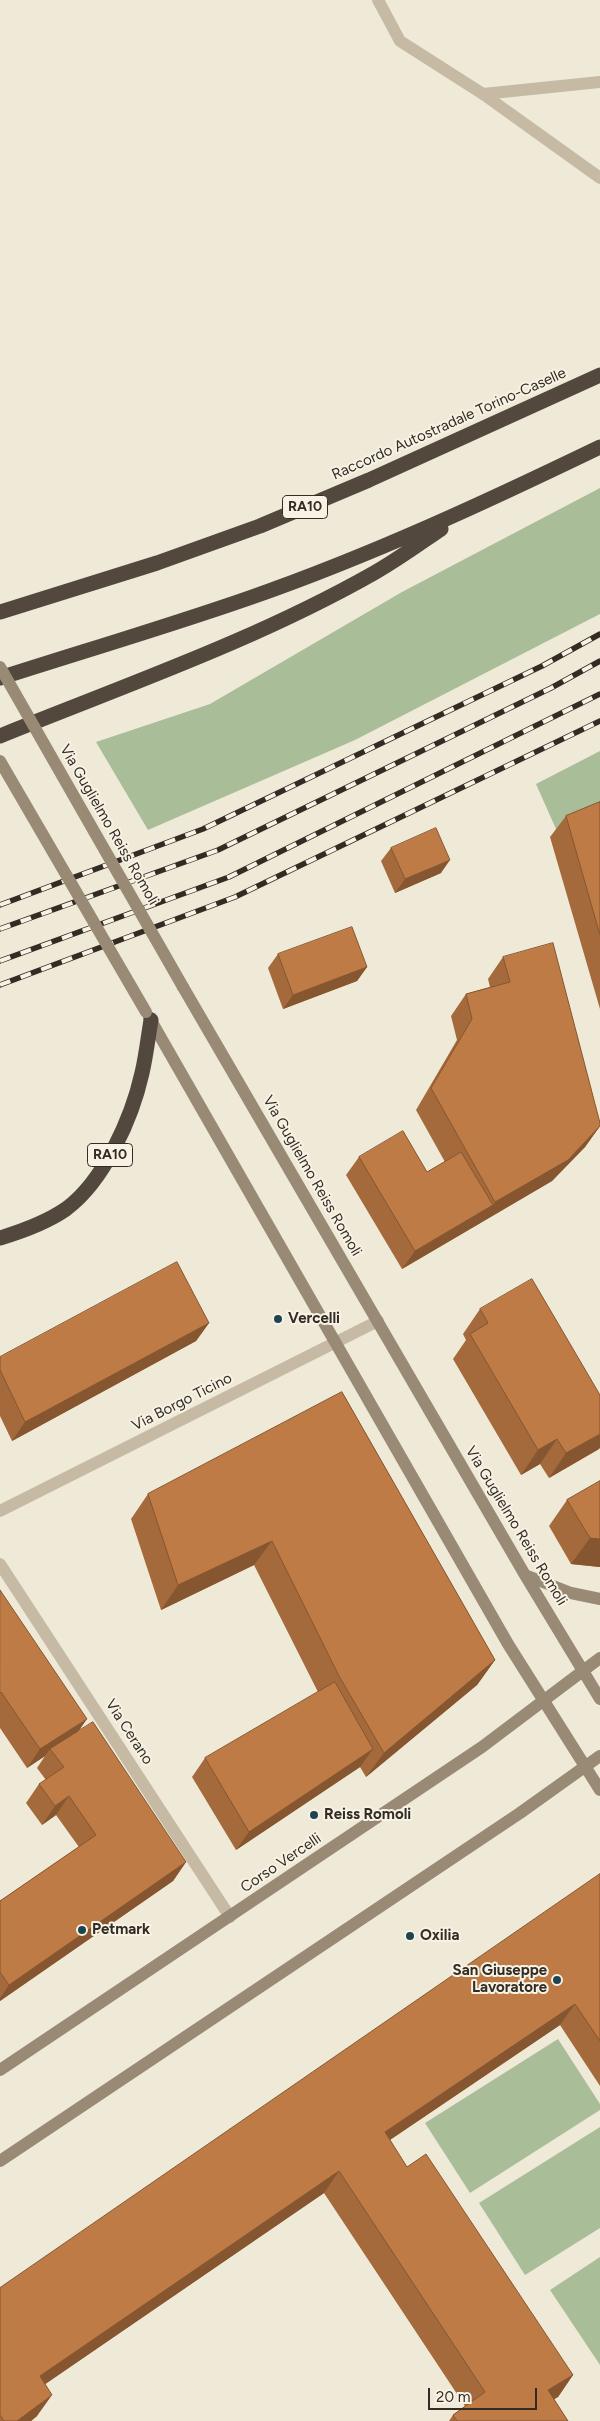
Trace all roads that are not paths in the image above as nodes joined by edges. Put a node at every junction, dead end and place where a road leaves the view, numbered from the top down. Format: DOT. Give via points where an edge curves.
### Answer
graph roads {
  1 [pos="378,0"];
  2 [pos="600,82"];
  3 [pos="483,94"];
  4 [pos="600,178"];
  5 [pos="600,375"];
  6 [pos="600,447"];
  7 [pos="471,509"];
  8 [pos="0,612"];
  9 [pos="0,667"];
  10 [pos="0,678"];
  11 [pos="0,736"];
  12 [pos="0,761"];
  13 [pos="149,1016"];
  14 [pos="0,1238"];
  15 [pos="378,1321"];
  16 [pos="336,1342"];
  17 [pos="0,1511"];
  18 [pos="0,1564"];
  19 [pos="525,1575"];
  20 [pos="600,1599"];
  21 [pos="600,1658"];
  22 [pos="583,1671"];
  23 [pos="600,1698"];
  24 [pos="544,1702"];
  25 [pos="600,1756"];
  26 [pos="584,1767"];
  27 [pos="600,1790"];
  28 [pos="230,1917"];
  29 [pos="0,2070"];
  30 [pos="0,2162"];
  1 -- 3 [label="street" via="400,41"];
  2 -- 3 [label="street"];
  3 -- 4 [label="street"];
  5 -- 8 [label="highway, Raccordo Autostradale Torino-Caselle / RA10" via="260,526 157,563"];
  6 -- 7 [label="highway"];
  7 -- 10 [label="highway" via="252,597"];
  7 -- 11 [label="highway" via="375,572 295,614 235,642"];
  9 -- 15 [label="main road, Via Guglielmo Reiss Romoli, bridge"];
  12 -- 13 [label="main road, bridge"];
  13 -- 14 [label="highway, RA10" via="142,1076 112,1152 95,1179 67,1208 33,1228"];
  13 -- 16 [label="main road"];
  15 -- 16 [label="street, Via Borgo Ticino"];
  15 -- 19 [label="main road, Via Guglielmo Reiss Romoli"];
  16 -- 17 [label="street, Via Borgo Ticino"];
  16 -- 24 [label="main road"];
  18 -- 28 [label="street, Via Cerano"];
  19 -- 20 [label="main road"];
  19 -- 22 [label="main road, Via Guglielmo Reiss Romoli"];
  21 -- 22 [label="main road, Corso Vercelli"];
  22 -- 23 [label="main road, Via Guglielmo Reiss Romoli"];
  22 -- 24 [label="main road, Corso Vercelli"];
  24 -- 26 [label="main road"];
  24 -- 28 [label="main road, Corso Vercelli"];
  25 -- 26 [label="main road"];
  26 -- 27 [label="main road"];
  26 -- 30 [label="main road"];
  28 -- 29 [label="main road, Corso Vercelli"];
}
